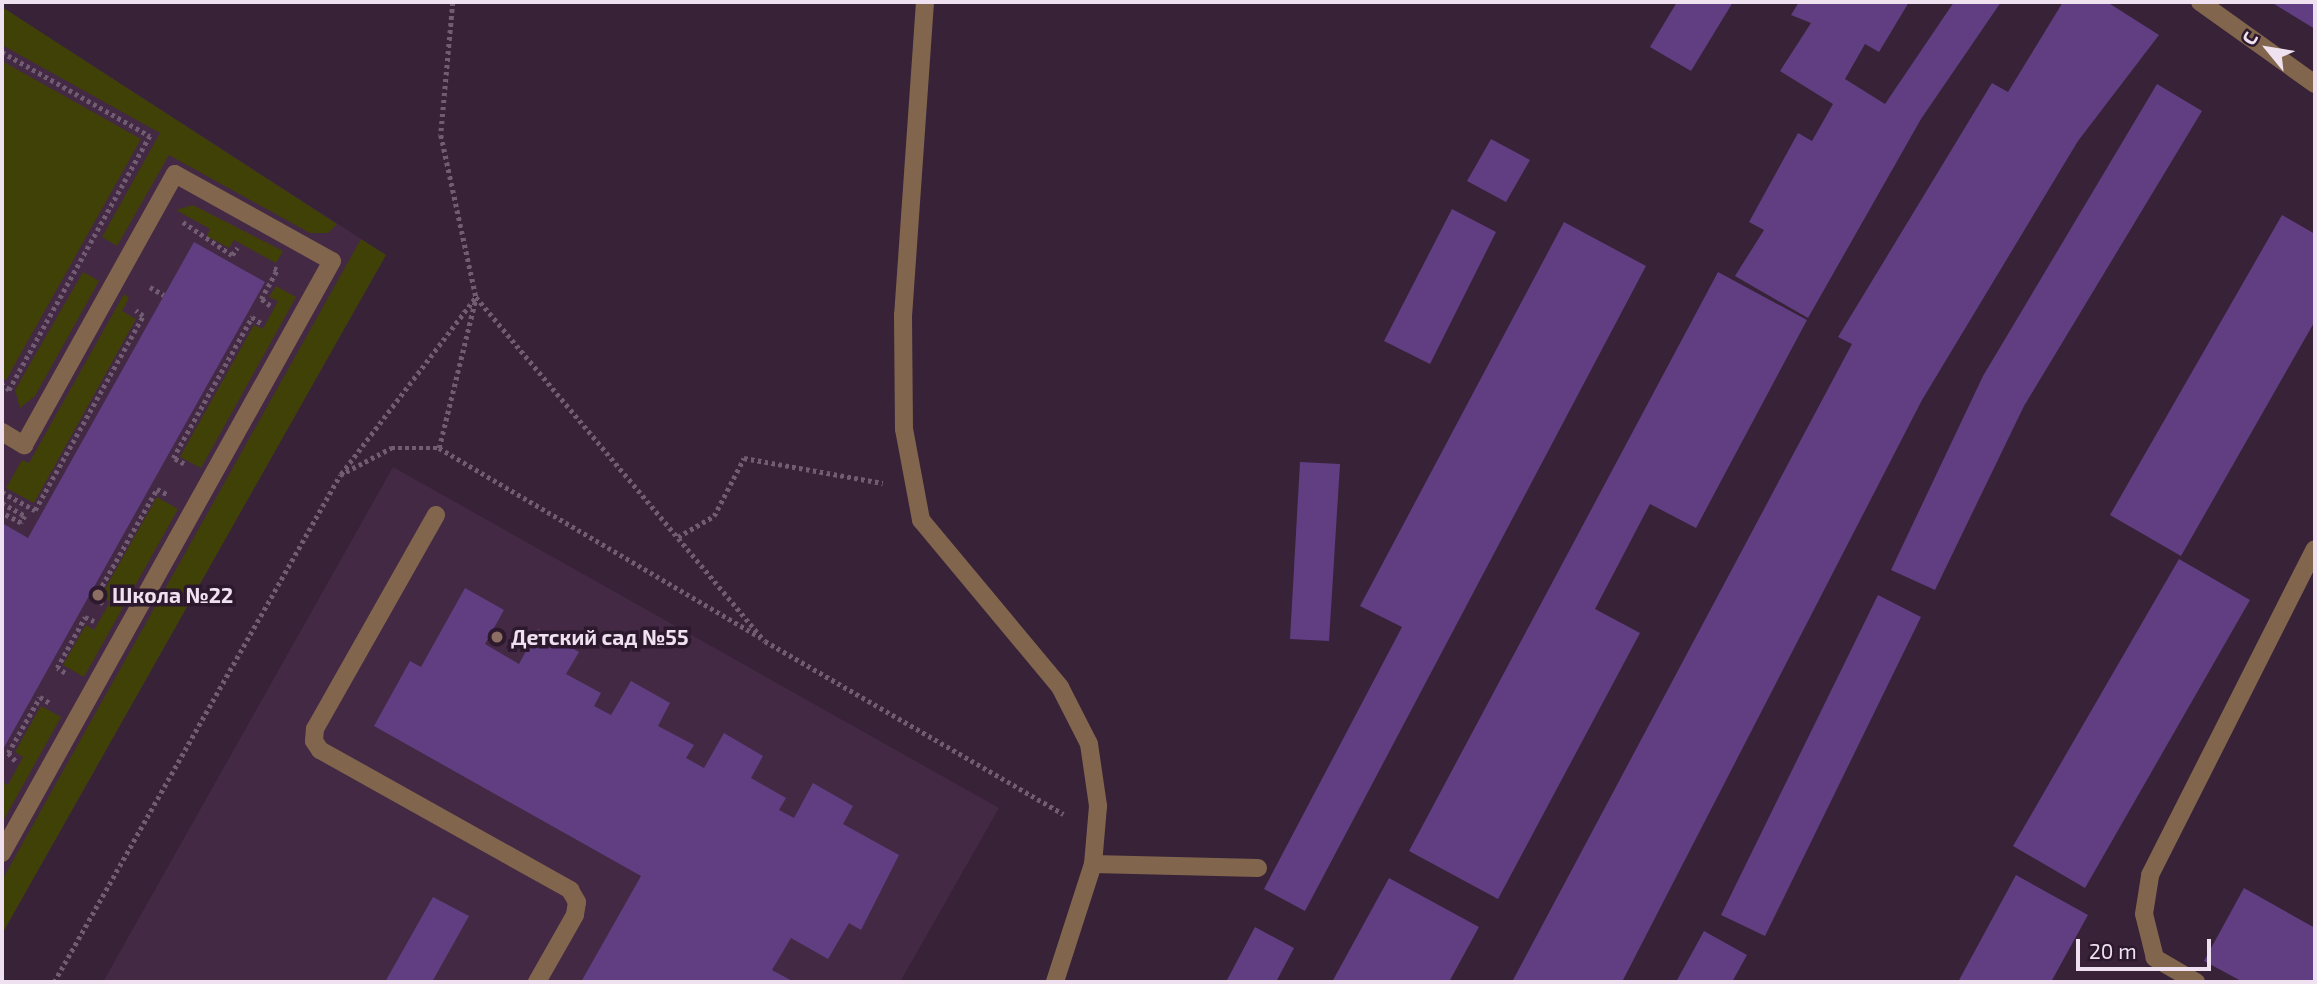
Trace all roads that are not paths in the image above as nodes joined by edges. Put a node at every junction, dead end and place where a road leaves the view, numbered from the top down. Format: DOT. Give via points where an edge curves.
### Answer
graph roads {
  1 [pos="925,2"];
  2 [pos="2200,2"];
  3 [pos="2315,84"];
  4 [pos="2,432"];
  5 [pos="436,515"];
  6 [pos="2315,549"];
  7 [pos="2,853"];
  8 [pos="1093,864"];
  9 [pos="1258,868"];
  10 [pos="537,982"];
  11 [pos="1055,982"];
  12 [pos="2196,982"];
  1 -- 8 [label="lane" via="903,315 904,429 921,520 1060,687 1089,744 1098,806"];
  2 -- 3 [label="lane"];
  4 -- 7 [label="lane" via="24,444 174,174 332,261"];
  5 -- 10 [label="lane" via="315,729 314,741 320,750 570,890 577,902 575,915"];
  6 -- 12 [label="lane" via="2150,875 2144,914 2155,958"];
  8 -- 9 [label="lane"];
  8 -- 11 [label="lane"];
}
